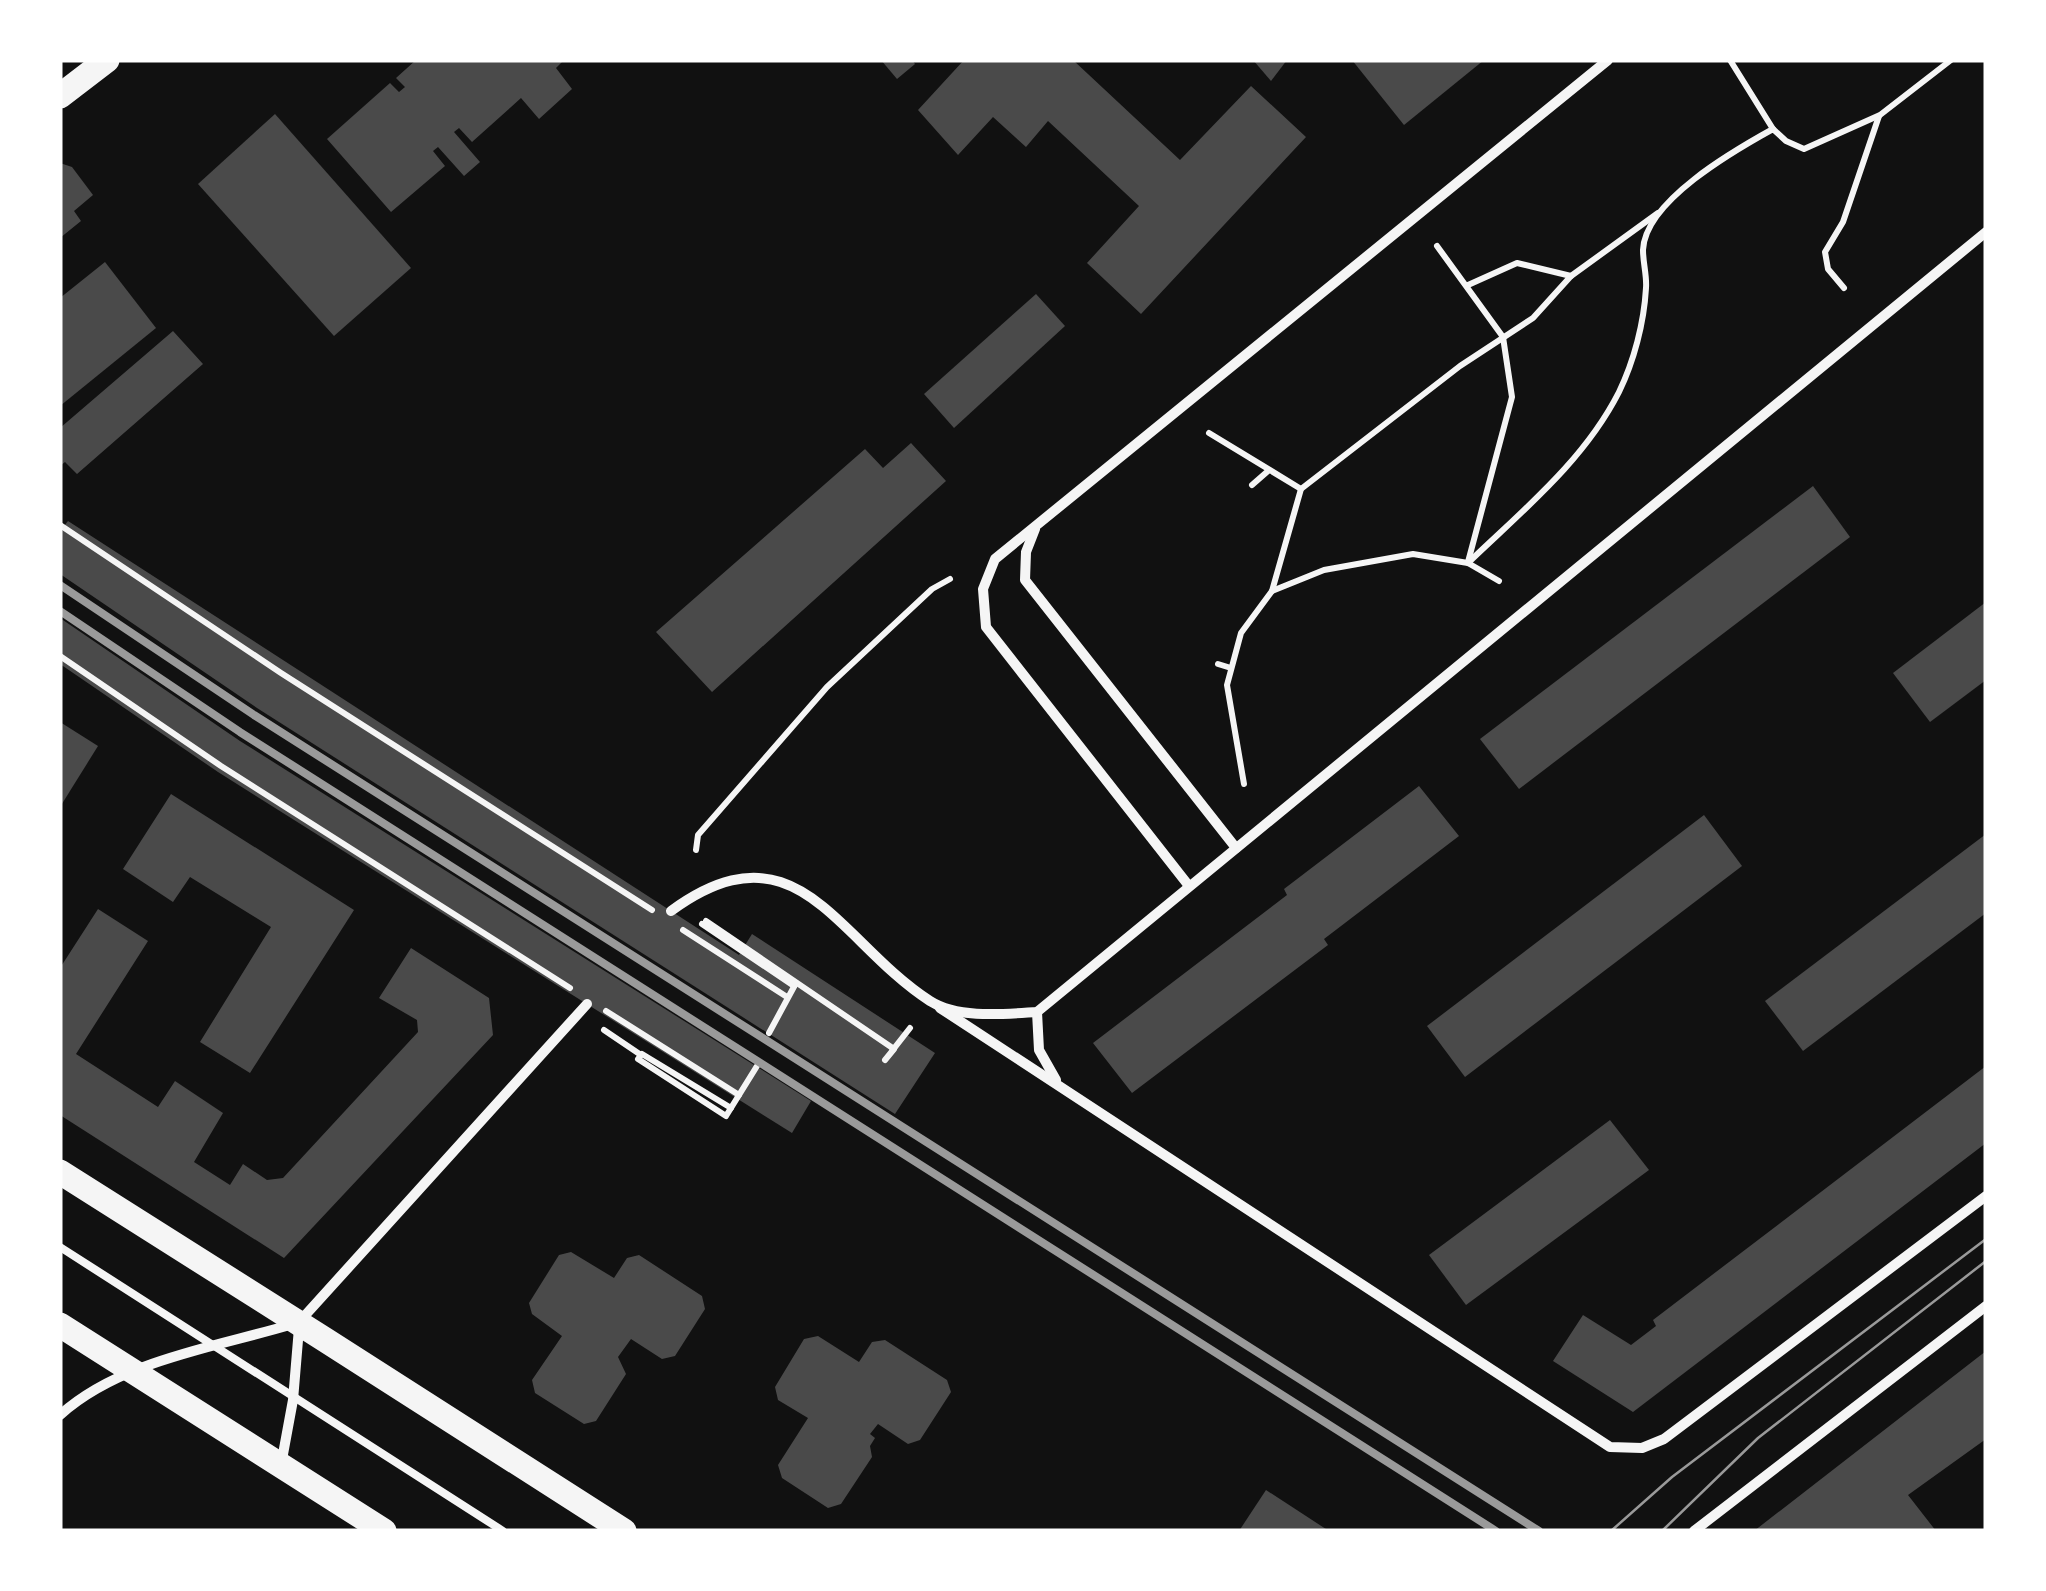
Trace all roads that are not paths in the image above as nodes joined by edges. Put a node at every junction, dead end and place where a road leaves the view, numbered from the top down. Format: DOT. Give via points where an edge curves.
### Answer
graph roads {
  1 [pos="108,60"];
  2 [pos="1608,60"];
  3 [pos="60,96"];
  4 [pos="1986,232"];
  5 [pos="1037,525"];
  6 [pos="1236,848"];
  7 [pos="1189,886"];
  8 [pos="672,918"];
  9 [pos="931,1002"];
  10 [pos="589,1003"];
  11 [pos="1036,1012"];
  12 [pos="1065,1091"];
  13 [pos="60,1172"];
  14 [pos="1986,1196"];
  15 [pos="60,1248"];
  16 [pos="1986,1306"];
  17 [pos="299,1322"];
  18 [pos="60,1326"];
  19 [pos="214,1348"];
  20 [pos="134,1372"];
  21 [pos="293,1400"];
  22 [pos="60,1415"];
  23 [pos="281,1465"];
  24 [pos="384,1531"];
  25 [pos="502,1531"];
  26 [pos="624,1531"];
  27 [pos="1694,1531"];
  1 -- 3 [label="main road"];
  2 -- 5 [label="street"];
  4 -- 6 [label="street"];
  5 -- 6 [label="street" via="1025,580"];
  5 -- 7 [label="street" via="995,559 984,589 986,627"];
  6 -- 7 [label="street"];
  7 -- 11 [label="street"];
  8 -- 9 [label="street" via="710,886 764,877 807,894"];
  9 -- 11 [label="street" via="967,1012"];
  9 -- 12 [label="street"];
  10 -- 17 [label="street"];
  11 -- 12 [label="street" via="1038,1050"];
  12 -- 14 [label="street" via="1595,1442 1642,1448"];
  13 -- 17 [label="main road"];
  15 -- 19 [label="lane"];
  16 -- 27 [label="street"];
  17 -- 19 [label="street"];
  17 -- 21 [label="street"];
  17 -- 26 [label="main road"];
  18 -- 20 [label="main road"];
  19 -- 20 [label="street"];
  19 -- 21 [label="lane"];
  20 -- 22 [label="street"];
  20 -- 23 [label="main road"];
  21 -- 23 [label="street"];
  21 -- 25 [label="lane"];
  23 -- 24 [label="main road"];
}
